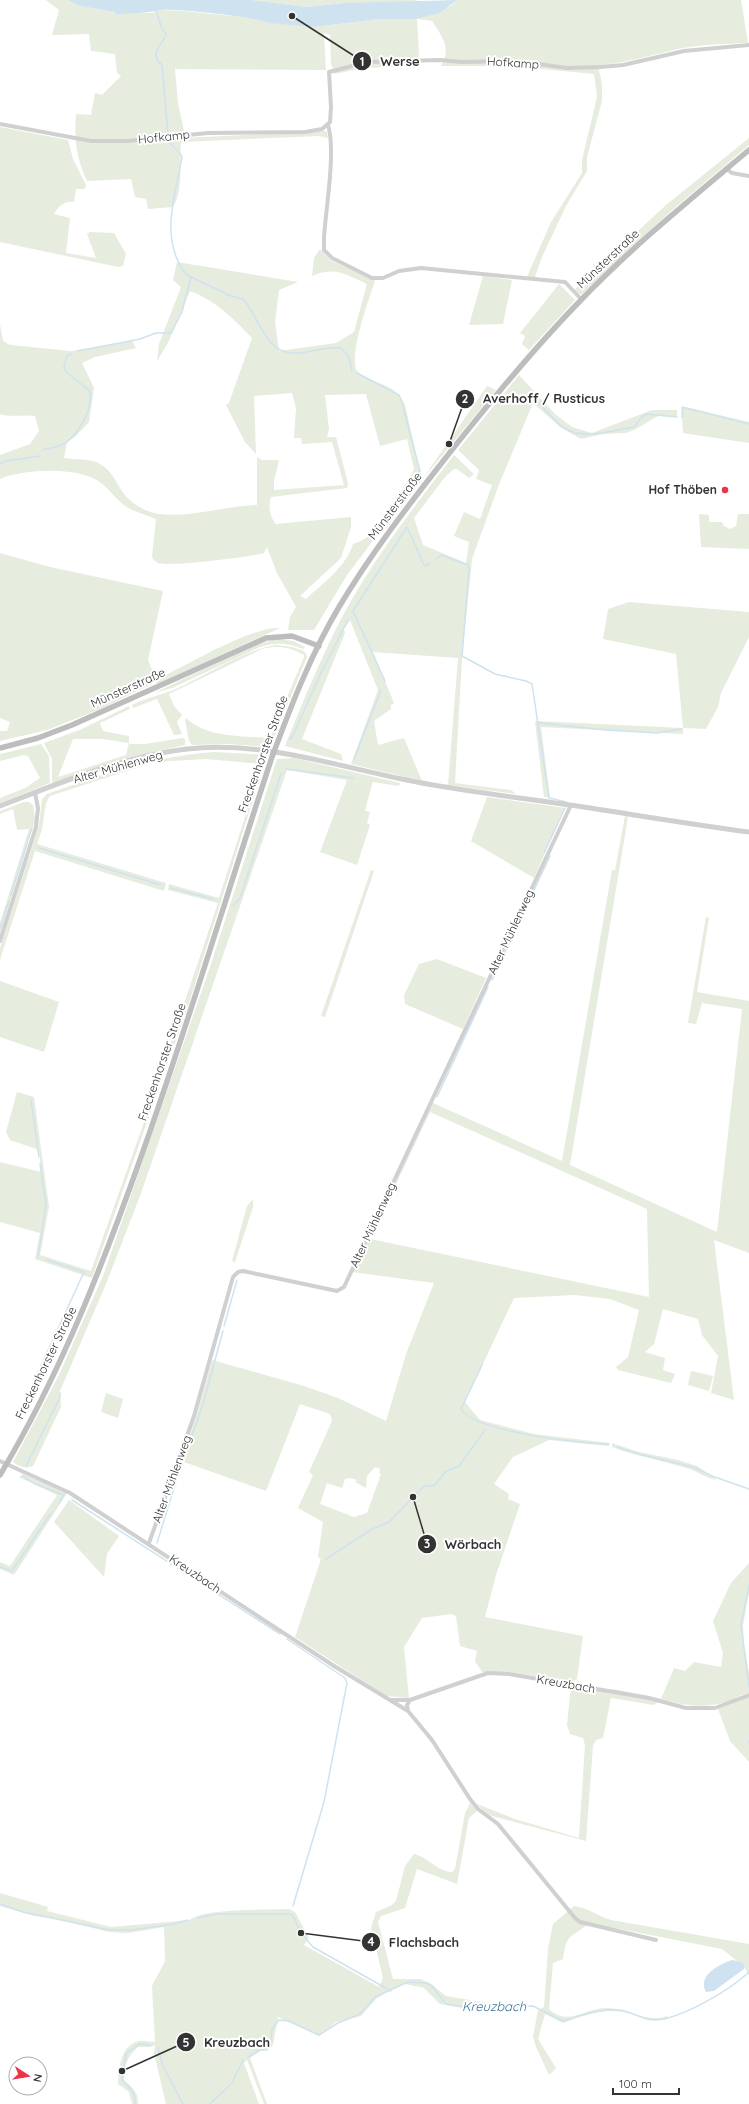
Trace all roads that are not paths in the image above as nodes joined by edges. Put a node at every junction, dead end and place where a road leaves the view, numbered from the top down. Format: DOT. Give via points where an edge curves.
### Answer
graph roads {
  1 [pos="749,45"];
  2 [pos="0,124"];
  3 [pos="328,125"];
  4 [pos="749,150"];
  5 [pos="727,169"];
  6 [pos="749,176"];
  7 [pos="581,299"];
  8 [pos="319,646"];
  9 [pos="0,748"];
  10 [pos="35,793"];
  11 [pos="570,805"];
  12 [pos="0,806"];
  13 [pos="749,832"];
  14 [pos="0,941"];
  15 [pos="0,1461"];
  16 [pos="1,1472"];
  17 [pos="149,1543"];
  18 [pos="748,1695"];
  19 [pos="385,1698"];
  20 [pos="410,1700"];
  21 [pos="408,1711"];
  22 [pos="656,1940"];
  1 -- 3 [label="street, Hofkamp" via="684,51 601,68 567,68 507,61 367,62 329,72 331,114"];
  2 -- 3 [label="street, Hofkamp" via="91,141 121,141 208,132 306,132"];
  3 -- 7 [label="street, Hofkamp" via="330,154 324,250 332,258 378,279 409,268 421,268 565,282"];
  4 -- 5 [label="main road, Münsterstraße"];
  5 -- 6 [label="street" via="732,174"];
  5 -- 7 [label="main road, Münsterstraße"];
  7 -- 8 [label="main road, Münsterstraße" via="513,375 414,498 363,568 338,608"];
  8 -- 9 [label="main road, Münsterstraße" via="292,636 266,638 72,726"];
  8 -- 16 [label="main road, Freckenhorster Straße" via="272,757 170,1075 98,1274 62,1359"];
  10 -- 11 [label="street, Alter Mühlenweg" via="164,752 202,748 261,749 410,781"];
  10 -- 12 [label="street, Alter Mühlenweg"];
  10 -- 14 [label="street" via="38,813 36,827"];
  11 -- 13 [label="street, Alter Mühlenweg"];
  11 -- 17 [label="street, Alter Mühlenweg" via="344,1287 337,1291 243,1271 233,1277 194,1416"];
  15 -- 17 [label="street, Kreuzbach" via="70,1493"];
  17 -- 19 [label="street, Kreuzbach"];
  18 -- 20 [label="street, Kreuzbach" via="715,1708 686,1708 649,1698 508,1674 488,1673"];
  19 -- 20 [label="street, Kreuzbach" via="394,1701"];
  19 -- 21 [label="street, Kreuzbach"];
  20 -- 21 [label="street" via="407,1705"];
  21 -- 22 [label="street, Kreuzbach" via="432,1740 478,1810 498,1824 575,1918 580,1922"];
}
